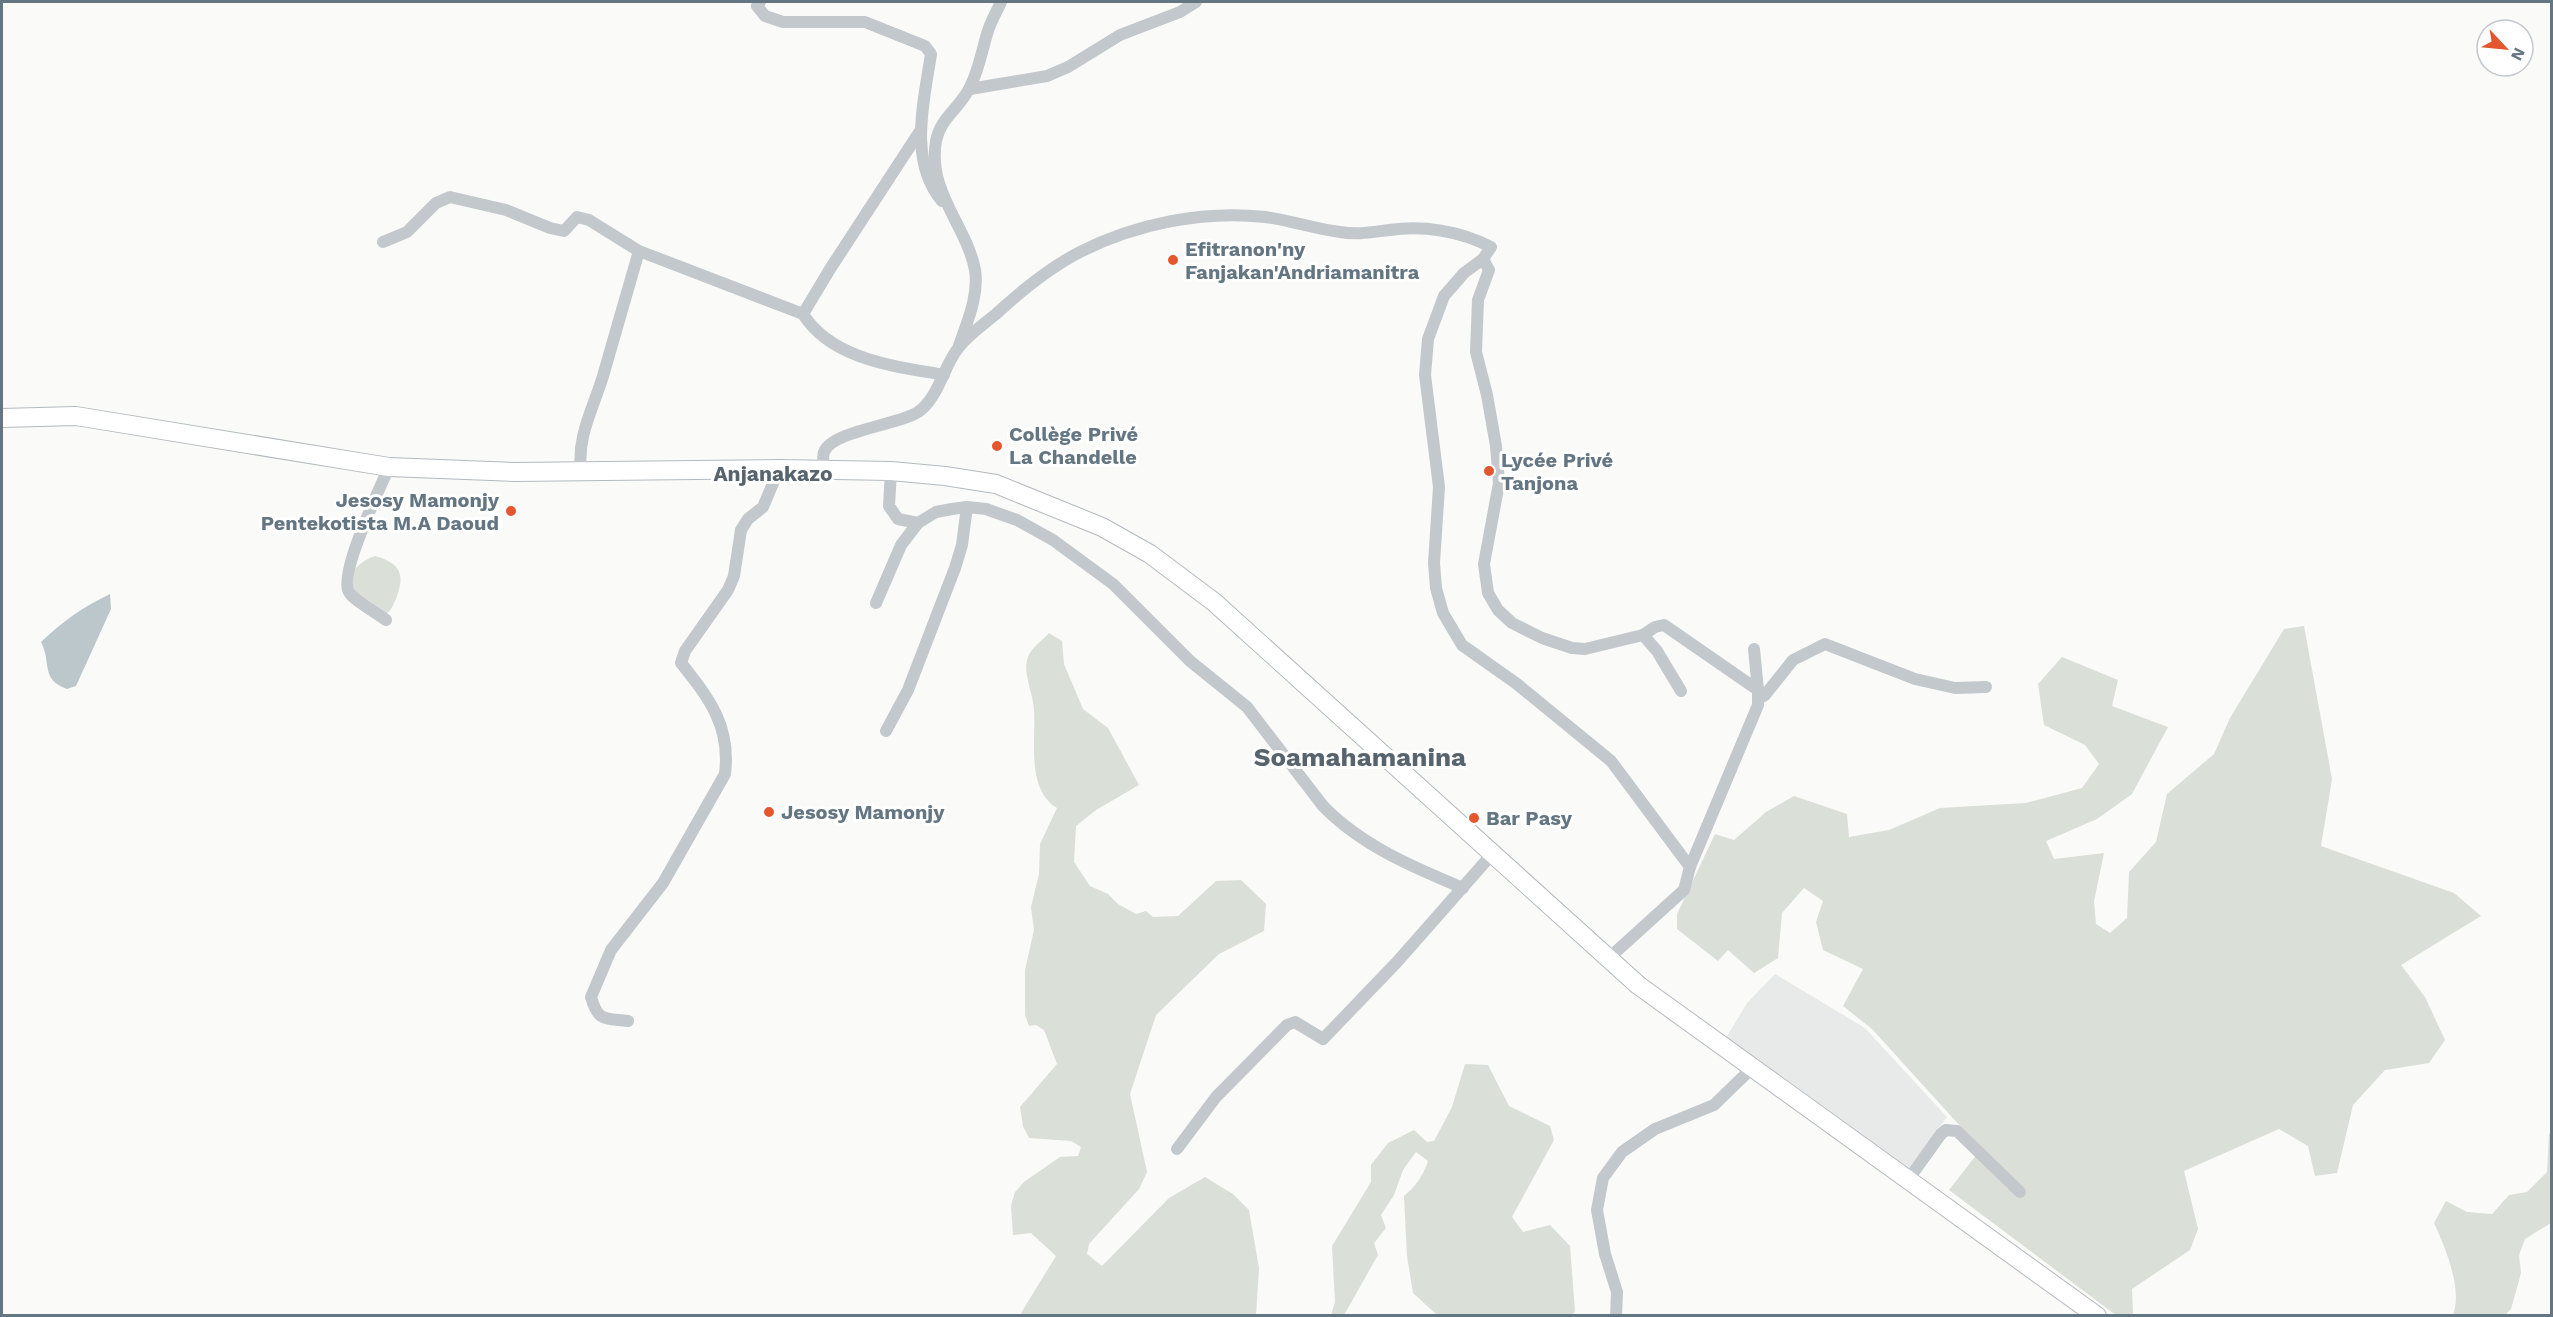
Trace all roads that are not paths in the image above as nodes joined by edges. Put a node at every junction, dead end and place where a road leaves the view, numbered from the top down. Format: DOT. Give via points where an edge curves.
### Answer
graph roads {
  1 [pos="760,2"];
  2 [pos="1001,2"];
  3 [pos="1196,2"];
  4 [pos="970,89"];
  5 [pos="920,131"];
  6 [pos="946,206"];
  7 [pos="382,242"];
  8 [pos="639,251"];
  9 [pos="1482,259"];
  10 [pos="803,314"];
  11 [pos="958,347"];
  12 [pos="944,375"];
  13 [pos="2,418"];
  14 [pos="389,467"];
  15 [pos="779,469"];
  16 [pos="581,470"];
  17 [pos="824,470"];
  18 [pos="891,471"];
  19 [pos="967,507"];
  20 [pos="918,523"];
  21 [pos="876,603"];
  22 [pos="386,620"];
  23 [pos="1643,635"];
  24 [pos="1754,649"];
  25 [pos="1986,687"];
  26 [pos="1681,691"];
  27 [pos="1758,694"];
  28 [pos="886,731"];
  29 [pos="1493,853"];
  30 [pos="1690,867"];
  31 [pos="1463,888"];
  32 [pos="1609,958"];
  33 [pos="628,1022"];
  34 [pos="1753,1067"];
  35 [pos="1177,1149"];
  36 [pos="1908,1180"];
  37 [pos="2020,1192"];
  38 [pos="1616,1316"];
  39 [pos="2097,1316"];
  1 -- 5 [label="street" via="758,6 765,16 783,22 865,22 925,46 931,54"];
  2 -- 4 [label="street" via="988,28"];
  3 -- 4 [label="street" via="1120,35 1047,76"];
  4 -- 6 [label="street" via="945,118 936,140 936,172"];
  5 -- 6 [label="street" via="932,189"];
  5 -- 10 [label="street"];
  6 -- 11 [label="street" via="975,271 973,304"];
  7 -- 8 [label="street" via="407,232 436,203 450,197 506,210 564,231 577,217 583,218"];
  8 -- 10 [label="street"];
  8 -- 16 [label="street" via="579,451"];
  9 -- 11 [label="street" via="1491,247 1431,228 1366,235 1264,217 1194,216 1138,229 1080,252 1044,274"];
  9 -- 23 [label="street" via="1489,270 1478,300 1476,352 1496,446 1499,483 1484,564 1488,593 1498,610 1512,622 1572,648 1585,649"];
  9 -- 30 [label="street" via="1444,296 1428,339 1425,375 1439,487 1434,563 1443,613 1462,645 1517,684 1611,761"];
  10 -- 12 [label="street" via="821,337 875,362"];
  11 -- 12 [label="street"];
  12 -- 17 [label="street" via="921,411 844,437 825,449"];
  13 -- 14 [label="main road" via="76,416"];
  14 -- 16 [label="main road" via="514,472"];
  14 -- 22 [label="street" via="345,580 349,593"];
  15 -- 16 [label="main road"];
  15 -- 17 [label="main road"];
  15 -- 33 [label="street" via="763,507 741,530 728,590 685,651 681,663 721,720 727,758 725,774 663,883 612,950 591,997 595,1012 604,1018"];
  17 -- 18 [label="main road"];
  18 -- 20 [label="street" via="889,506 898,519"];
  18 -- 29 [label="main road" via="996,484 1102,527 1150,554 1214,602"];
  19 -- 20 [label="street" via="936,512"];
  19 -- 28 [label="street" via="956,568 908,690"];
  19 -- 31 [label="street" via="1017,520 1053,540 1113,584 1190,661 1247,707 1335,819 1393,858"];
  20 -- 21 [label="street" via="901,545"];
  23 -- 26 [label="street"];
  23 -- 27 [label="street" via="1664,625"];
  24 -- 27 [label="street"];
  25 -- 27 [label="street" via="1955,688 1915,679 1825,644 1793,660 1765,695"];
  27 -- 30 [label="street" via="1749,729"];
  29 -- 31 [label="street"];
  29 -- 32 [label="main road"];
  30 -- 32 [label="street" via="1684,890"];
  31 -- 35 [label="street" via="1323,1039 1295,1022 1287,1025 1216,1097"];
  32 -- 34 [label="main road" via="1638,985"];
  34 -- 36 [label="main road"];
  34 -- 38 [label="street" via="1714,1105 1655,1129 1622,1152 1603,1178 1597,1210 1617,1292"];
  36 -- 37 [label="street" via="1941,1134 1946,1130 1957,1131"];
  36 -- 39 [label="main road"];
}
